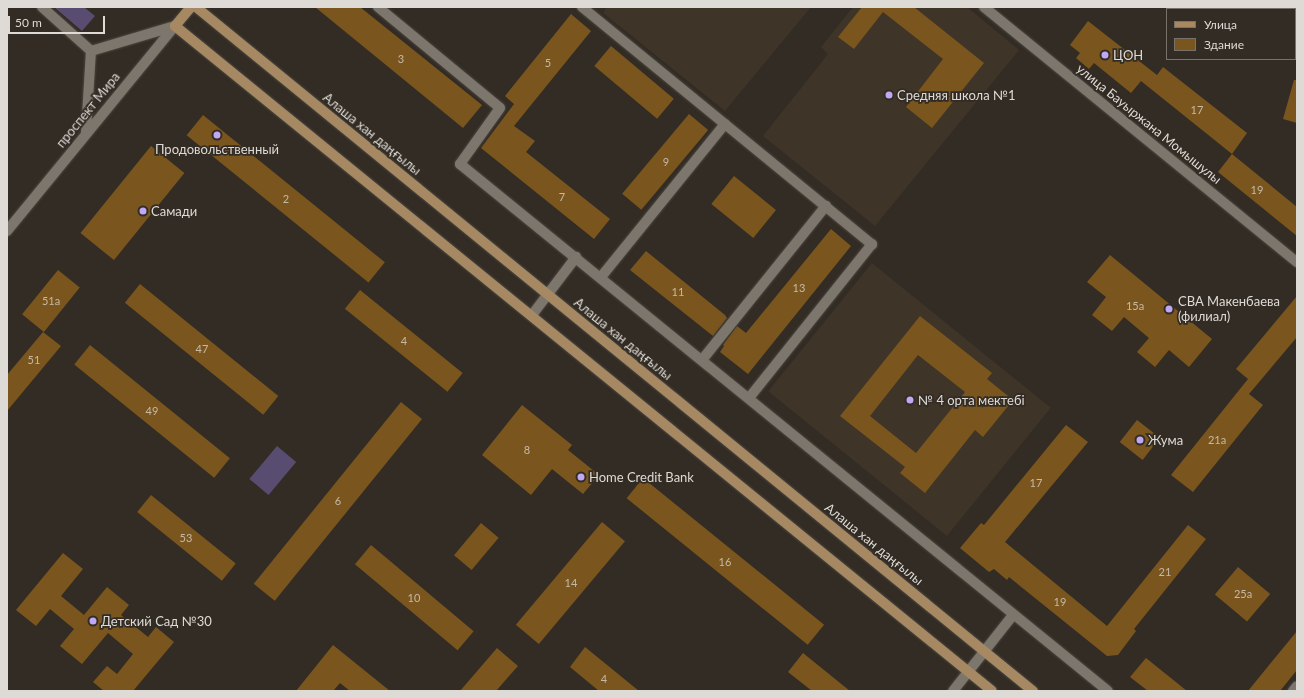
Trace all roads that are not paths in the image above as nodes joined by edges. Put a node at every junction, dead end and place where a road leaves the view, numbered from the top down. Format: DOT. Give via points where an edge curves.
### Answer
graph roads {
  1 [pos="42,7"];
  2 [pos="192,7"];
  3 [pos="196,7"];
  4 [pos="378,7"];
  5 [pos="984,7"];
  6 [pos="589,9"];
  7 [pos="175,26"];
  8 [pos="92,51"];
  9 [pos="725,124"];
  10 [pos="86,132"];
  11 [pos="826,206"];
  12 [pos="7,231"];
  13 [pos="576,257"];
  14 [pos="1297,262"];
  15 [pos="601,277"];
  16 [pos="548,295"];
  17 [pos="532,315"];
  18 [pos="702,360"];
  19 [pos="749,398"];
  20 [pos="1013,615"];
  21 [pos="985,651"];
  22 [pos="968,672"];
  23 [pos="1297,686"];
  24 [pos="953,691"];
  25 [pos="992,691"];
  26 [pos="1033,691"];
  27 [pos="1108,691"];
  28 [pos="1293,691"];
  1 -- 8 [label="street"];
  2 -- 7 [label="main road, проспект Мира"];
  3 -- 16 [label="main road, Алаша хан даңғылы"];
  4 -- 13 [label="street" via="500,108 460,164"];
  5 -- 14 [label="street, улица Бауыржана Момышулы"];
  6 -- 9 [label="street"];
  7 -- 8 [label="street"];
  7 -- 10 [label="street, проспект Мира"];
  7 -- 17 [label="main road"];
  8 -- 10 [label="street"];
  9 -- 11 [label="street"];
  9 -- 15 [label="street"];
  10 -- 12 [label="street, проспект Мира"];
  11 -- 18 [label="street"];
  11 -- 19 [label="street" via="872,244"];
  13 -- 15 [label="street"];
  13 -- 16 [label="street"];
  15 -- 18 [label="street"];
  16 -- 17 [label="street"];
  16 -- 21 [label="main road, Алаша хан даңғылы"];
  17 -- 22 [label="main road"];
  18 -- 19 [label="street"];
  19 -- 20 [label="street"];
  20 -- 21 [label="street"];
  20 -- 27 [label="street"];
  21 -- 22 [label="street"];
  21 -- 26 [label="main road, Алаша хан даңғылы"];
  22 -- 24 [label="street"];
  22 -- 25 [label="main road"];
  23 -- 28 [label="street"];
}
